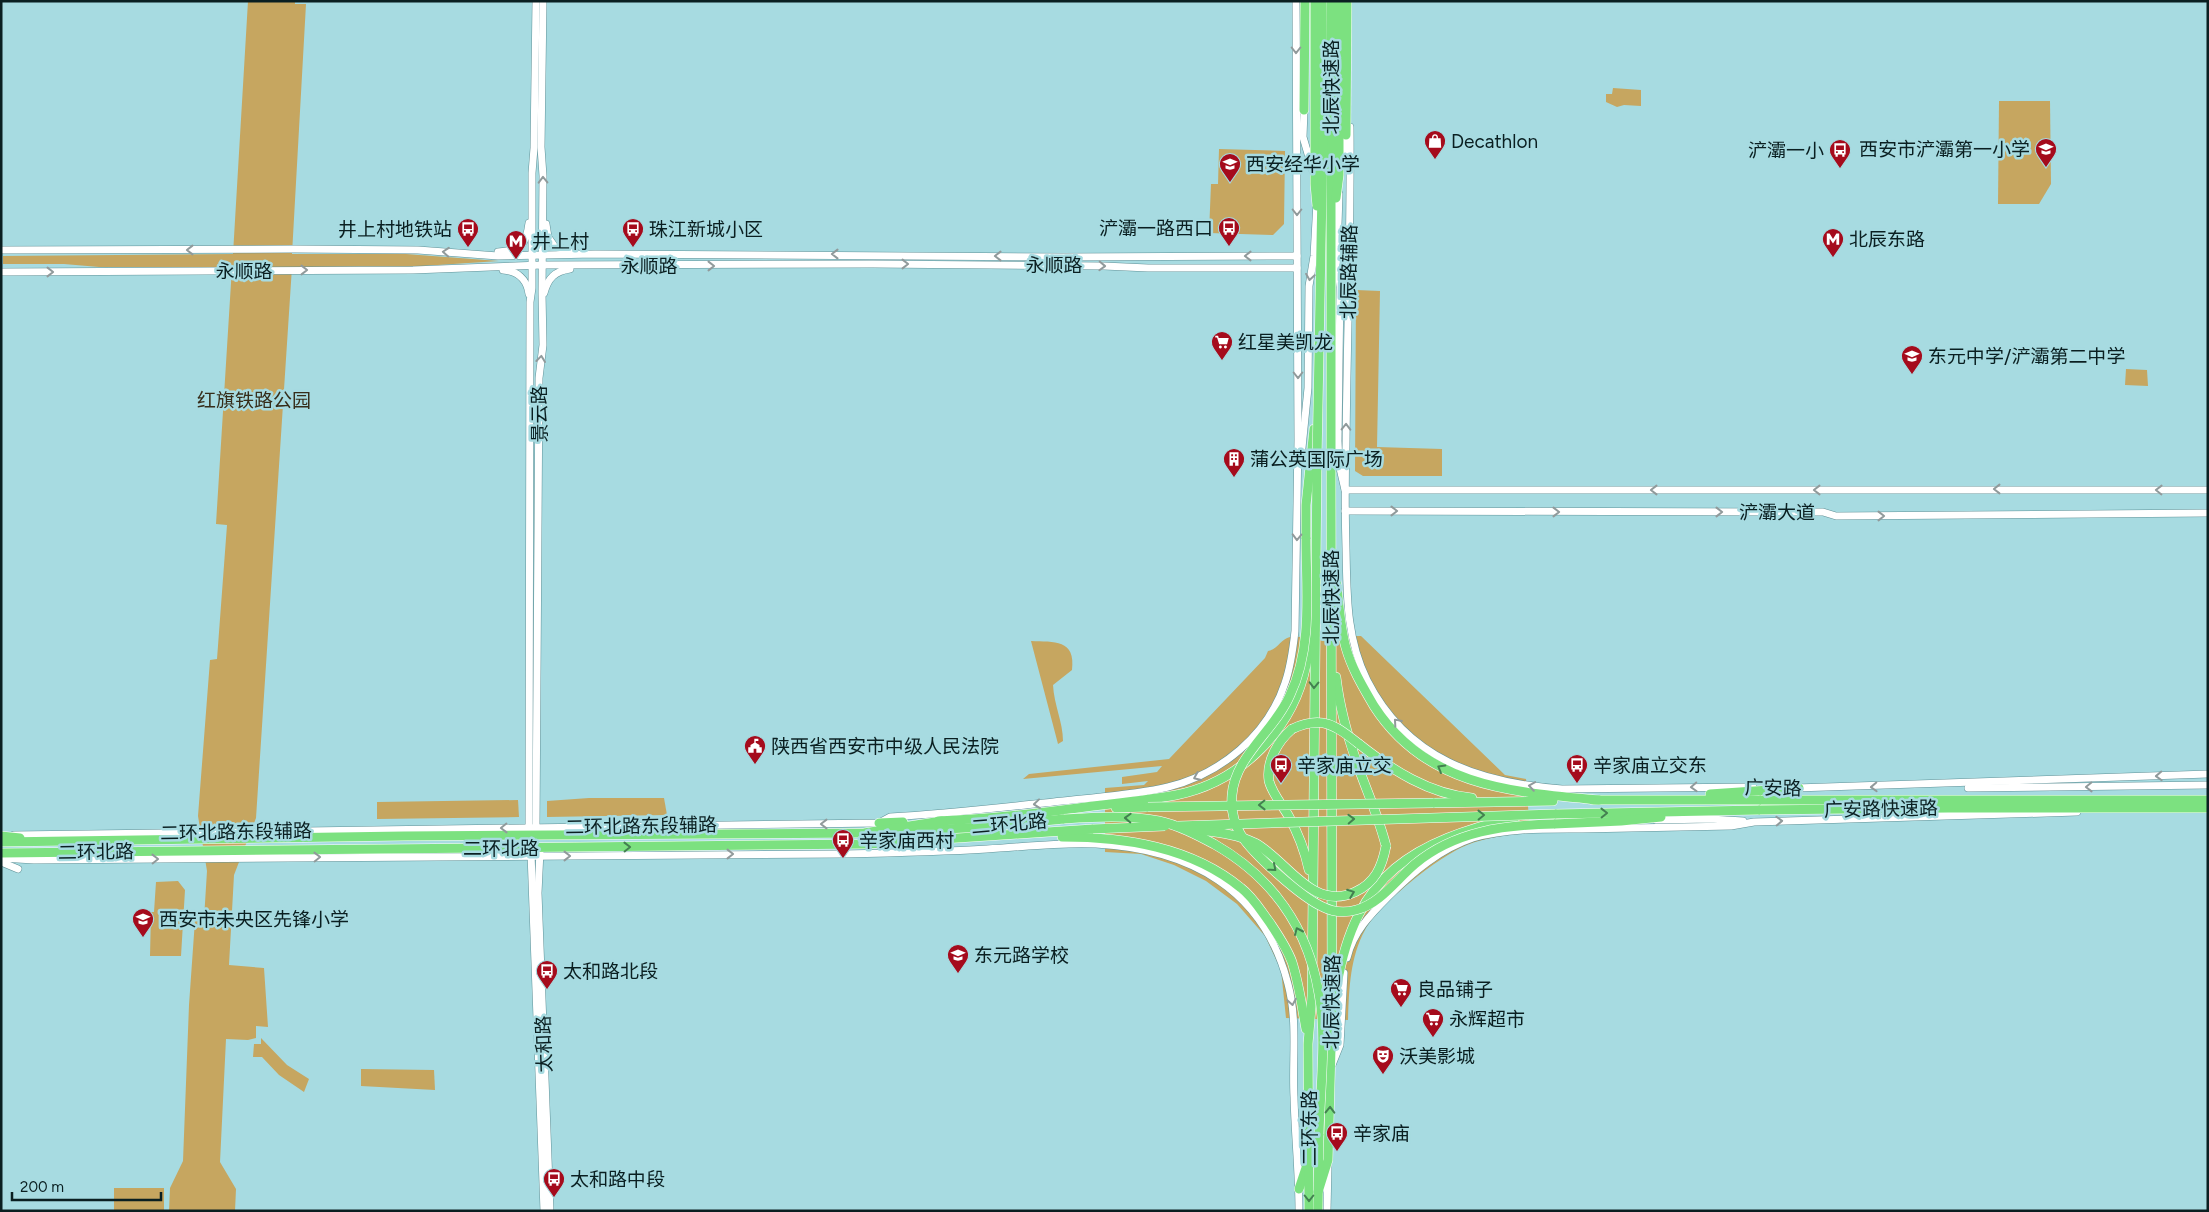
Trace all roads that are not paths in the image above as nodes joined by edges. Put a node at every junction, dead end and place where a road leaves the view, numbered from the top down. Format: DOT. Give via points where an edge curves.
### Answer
graph roads {
  1 [pos="536,1"];
  2 [pos="543,1"];
  3 [pos="1296,1"];
  4 [pos="1305,1"];
  5 [pos="1318,1"];
  6 [pos="1331,1"];
  7 [pos="1338,1"];
  8 [pos="1347,1"];
  9 [pos="1304,110"];
  10 [pos="1346,135"];
  11 [pos="1318,190"];
  12 [pos="1339,190"];
  13 [pos="532,203"];
  14 [pos="543,207"];
  15 [pos="1331,240"];
  16 [pos="1,250"];
  17 [pos="474,254"];
  18 [pos="595,254"];
  19 [pos="533,256"];
  20 [pos="542,256"];
  21 [pos="1296,256"];
  22 [pos="542,265"];
  23 [pos="532,266"];
  24 [pos="598,266"];
  25 [pos="462,268"];
  26 [pos="1298,268"];
  27 [pos="1,272"];
  28 [pos="530,302"];
  29 [pos="543,313"];
  30 [pos="1314,459"];
  31 [pos="1298,490"];
  32 [pos="1345,490"];
  33 [pos="2208,490"];
  34 [pos="1345,511"];
  35 [pos="2208,513"];
  36 [pos="1335,597"];
  37 [pos="1315,602"];
  38 [pos="1331,637"];
  39 [pos="1434,754"];
  40 [pos="2208,774"];
  41 [pos="2208,785"];
  42 [pos="1907,786"];
  43 [pos="1799,788"];
  44 [pos="1556,798"];
  45 [pos="1659,800"];
  46 [pos="1510,801"];
  47 [pos="2208,801"];
  48 [pos="2208,810"];
  49 [pos="1059,811"];
  50 [pos="1721,811"];
  51 [pos="1533,813"];
  52 [pos="1952,817"];
  53 [pos="942,821"];
  54 [pos="1621,821"];
  55 [pos="1754,822"];
  56 [pos="879,823"];
  57 [pos="1166,826"];
  58 [pos="533,828"];
  59 [pos="864,833"];
  60 [pos="1001,836"];
  61 [pos="2,837"];
  62 [pos="535,852"];
  63 [pos="1,853"];
  64 [pos="2,861"];
  65 [pos="18,869"];
  66 [pos="1312,887"];
  67 [pos="1332,1010"];
  68 [pos="1308,1044"];
  69 [pos="1330,1069"];
  70 [pos="1309,1158"];
  71 [pos="1328,1160"];
  72 [pos="1299,1189"];
  73 [pos="1318,1192"];
  74 [pos="544,1211"];
  75 [pos="550,1211"];
  76 [pos="1300,1211"];
  77 [pos="1309,1211"];
  78 [pos="1318,1211"];
  79 [pos="1327,1211"];
  1 -- 13 [label="main road, 景云路"];
  14 -- 2 [label="main road, 景云路, one-way"];
  3 -- 21 [label="main road, one-way"];
  4 -- 9 [label="highway"];
  5 -- 11 [label="main road"];
  5 -- 30 [label="highway, 北辰快速路, bridge" via="1323,137"];
  6 -- 15 [label="highway, 北辰快速路, bridge"];
  7 -- 12 [label="main road"];
  7 -- 15 [label="highway, bridge" via="1339,176"];
  8 -- 10 [label="highway, bridge"];
  32 -- 8 [label="main road, 北辰路辅路, one-way" via="1350,165"];
  9 -- 11 [label="main road" via="1303,137"];
  10 -- 12 [label="main road"];
  11 -- 31 [label="main road, one-way" via="1309,286 1308,388"];
  12 -- 32 [label="main road" via="1336,256 1340,287 1338,441"];
  13 -- 17 [label="main road" via="527,236 520,247"];
  13 -- 19 [label="main road, 景云路"];
  14 -- 18 [label="main road" via="548,237 555,247"];
  14 -- 20 [label="main road, 景云路"];
  15 -- 36 [label="highway, 北辰快速路, bridge" via="1330,538"];
  17 -- 16 [label="main road, 永顺路, one-way" via="418,250"];
  17 -- 19 [label="main road, 永顺路"];
  18 -- 20 [label="main road, 永顺路"];
  21 -- 18 [label="main road, 永顺路, one-way"];
  19 -- 20 [label="main road, 永顺路"];
  19 -- 23 [label="main road, 景云路"];
  20 -- 22 [label="main road, 景云路"];
  21 -- 26 [label="main road"];
  22 -- 23 [label="main road, 永顺路"];
  22 -- 24 [label="main road, 永顺路"];
  22 -- 29 [label="main road, 景云路"];
  23 -- 25 [label="main road, 永顺路"];
  23 -- 28 [label="main road, 景云路"];
  24 -- 26 [label="main road, 永顺路, one-way" via="873,264"];
  24 -- 29 [label="main road" via="555,273 545,291"];
  27 -- 25 [label="main road, 永顺路, one-way"];
  25 -- 28 [label="main road" via="514,272 526,284"];
  26 -- 31 [label="main road, one-way"];
  28 -- 58 [label="main road, 景云路"];
  58 -- 29 [label="main road, 景云路, one-way" via="539,378"];
  30 -- 37 [label="highway, 北辰快速路"];
  30 -- 54 [label="highway, one-way, bridge" via="1306,505 1305,637 1297,679 1278,717 1245,760 1232,794 1236,826 1252,848 1315,903 1336,912 1346,912 1367,906 1417,862 1458,838 1494,828"];
  31 -- 56 [label="main road, 二环北路东段辅路, one-way" via="1292,658 1274,708 1238,752 1214,769 1169,787 1046,803 890,817"];
  33 -- 32 [label="main road, 浐灞大道, one-way"];
  32 -- 34 [label="main road, 北辰路辅路"];
  34 -- 35 [label="main road, 浐灞大道, one-way" via="1823,512 1836,516"];
  39 -- 34 [label="main road, 北辰路辅路, one-way" via="1400,726 1387,710 1367,680 1354,649 1347,607"];
  36 -- 38 [label="highway, 北辰快速路"];
  44 -- 36 [label="highway, one-way" via="1499,788 1448,772 1402,741 1380,715 1355,672"];
  37 -- 49 [label="highway, bridge" via="1306,665 1292,703 1265,745 1241,766 1214,782 1177,794"];
  37 -- 66 [label="highway, 北辰快速路, one-way, bridge"];
  57 -- 38 [label="highway, one-way, bridge" via="1244,838 1266,851 1300,882 1336,897 1365,887 1376,876 1386,846 1344,718"];
  38 -- 67 [label="highway, 北辰快速路, bridge"];
  43 -- 39 [label="main road, 广安路, one-way" via="1708,786 1618,790 1535,787 1478,775"];
  40 -- 42 [label="main road, 广安路, one-way"];
  41 -- 42 [label="main road, one-way"];
  42 -- 43 [label="main road, 广安路, one-way"];
  43 -- 45 [label="highway"];
  44 -- 45 [label="highway, 广安路快速路"];
  44 -- 46 [label="highway"];
  45 -- 47 [label="highway, 广安路快速路, bridge"];
  46 -- 49 [label="highway, one-way, bridge"];
  46 -- 66 [label="highway, bridge" via="1465,797 1440,790 1396,771 1333,725 1307,722 1281,739 1270,765 1270,781 1301,840"];
  47 -- 52 [label="main road" via="2082,803"];
  48 -- 50 [label="highway, 广安路快速路, bridge" via="1948,808"];
  48 -- 52 [label="main road, 广安路"];
  49 -- 53 [label="highway"];
  51 -- 50 [label="highway, 广安路快速路, one-way, bridge"];
  50 -- 54 [label="highway"];
  57 -- 51 [label="highway, one-way, bridge"];
  51 -- 67 [label="highway, bridge" via="1442,839 1411,855 1389,873 1364,903 1349,932"];
  55 -- 52 [label="main road, 广安路, one-way"];
  53 -- 56 [label="highway"];
  53 -- 59 [label="highway, 二环北路"];
  54 -- 55 [label="main road" via="1693,819"];
  55 -- 69 [label="main road, 广安路" via="1730,826 1533,829 1473,838 1438,855 1380,906 1363,924 1354,940 1342,980 1340,1045"];
  56 -- 58 [label="main road, 二环北路东段辅路, one-way"];
  57 -- 60 [label="highway, bridge"];
  58 -- 61 [label="main road, 二环北路东段辅路, one-way"];
  59 -- 61 [label="highway, 二环北路" via="38,842"];
  73 -- 59 [label="highway, 二环北路, one-way, bridge" via="1320,994 1310,957 1293,919 1270,887 1249,866 1190,832 1160,821 1133,818 1064,819"];
  62 -- 60 [label="highway, 二环北路, one-way" via="887,843"];
  60 -- 68 [label="highway" via="1094,837 1144,843 1188,856 1214,868 1243,889 1281,940 1292,961"];
  62 -- 63 [label="highway, 二环北路"];
  64 -- 62 [label="main road, 二环北路东段辅路, one-way"];
  62 -- 72 [label="main road, 二环北路东段辅路, one-way" via="867,853 1094,844 1149,851 1178,860 1228,886 1249,906 1280,958 1294,1015"];
  62 -- 74 [label="main road, 太和路"];
  62 -- 75 [label="main road, 太和路"];
  64 -- 65 [label="main road"];
  66 -- 68 [label="highway, 北辰快速路" via="1312,996"];
  67 -- 69 [label="highway, 北辰快速路"];
  68 -- 70 [label="highway, 二环东路"];
  71 -- 69 [label="highway, 北辰快速路, one-way"];
  70 -- 72 [label="highway"];
  70 -- 77 [label="highway, 二环东路, one-way"];
  71 -- 73 [label="highway, 北辰快速路"];
  71 -- 79 [label="main road"];
  72 -- 76 [label="main road, 二环北路东段辅路"];
  73 -- 78 [label="highway"];
}
